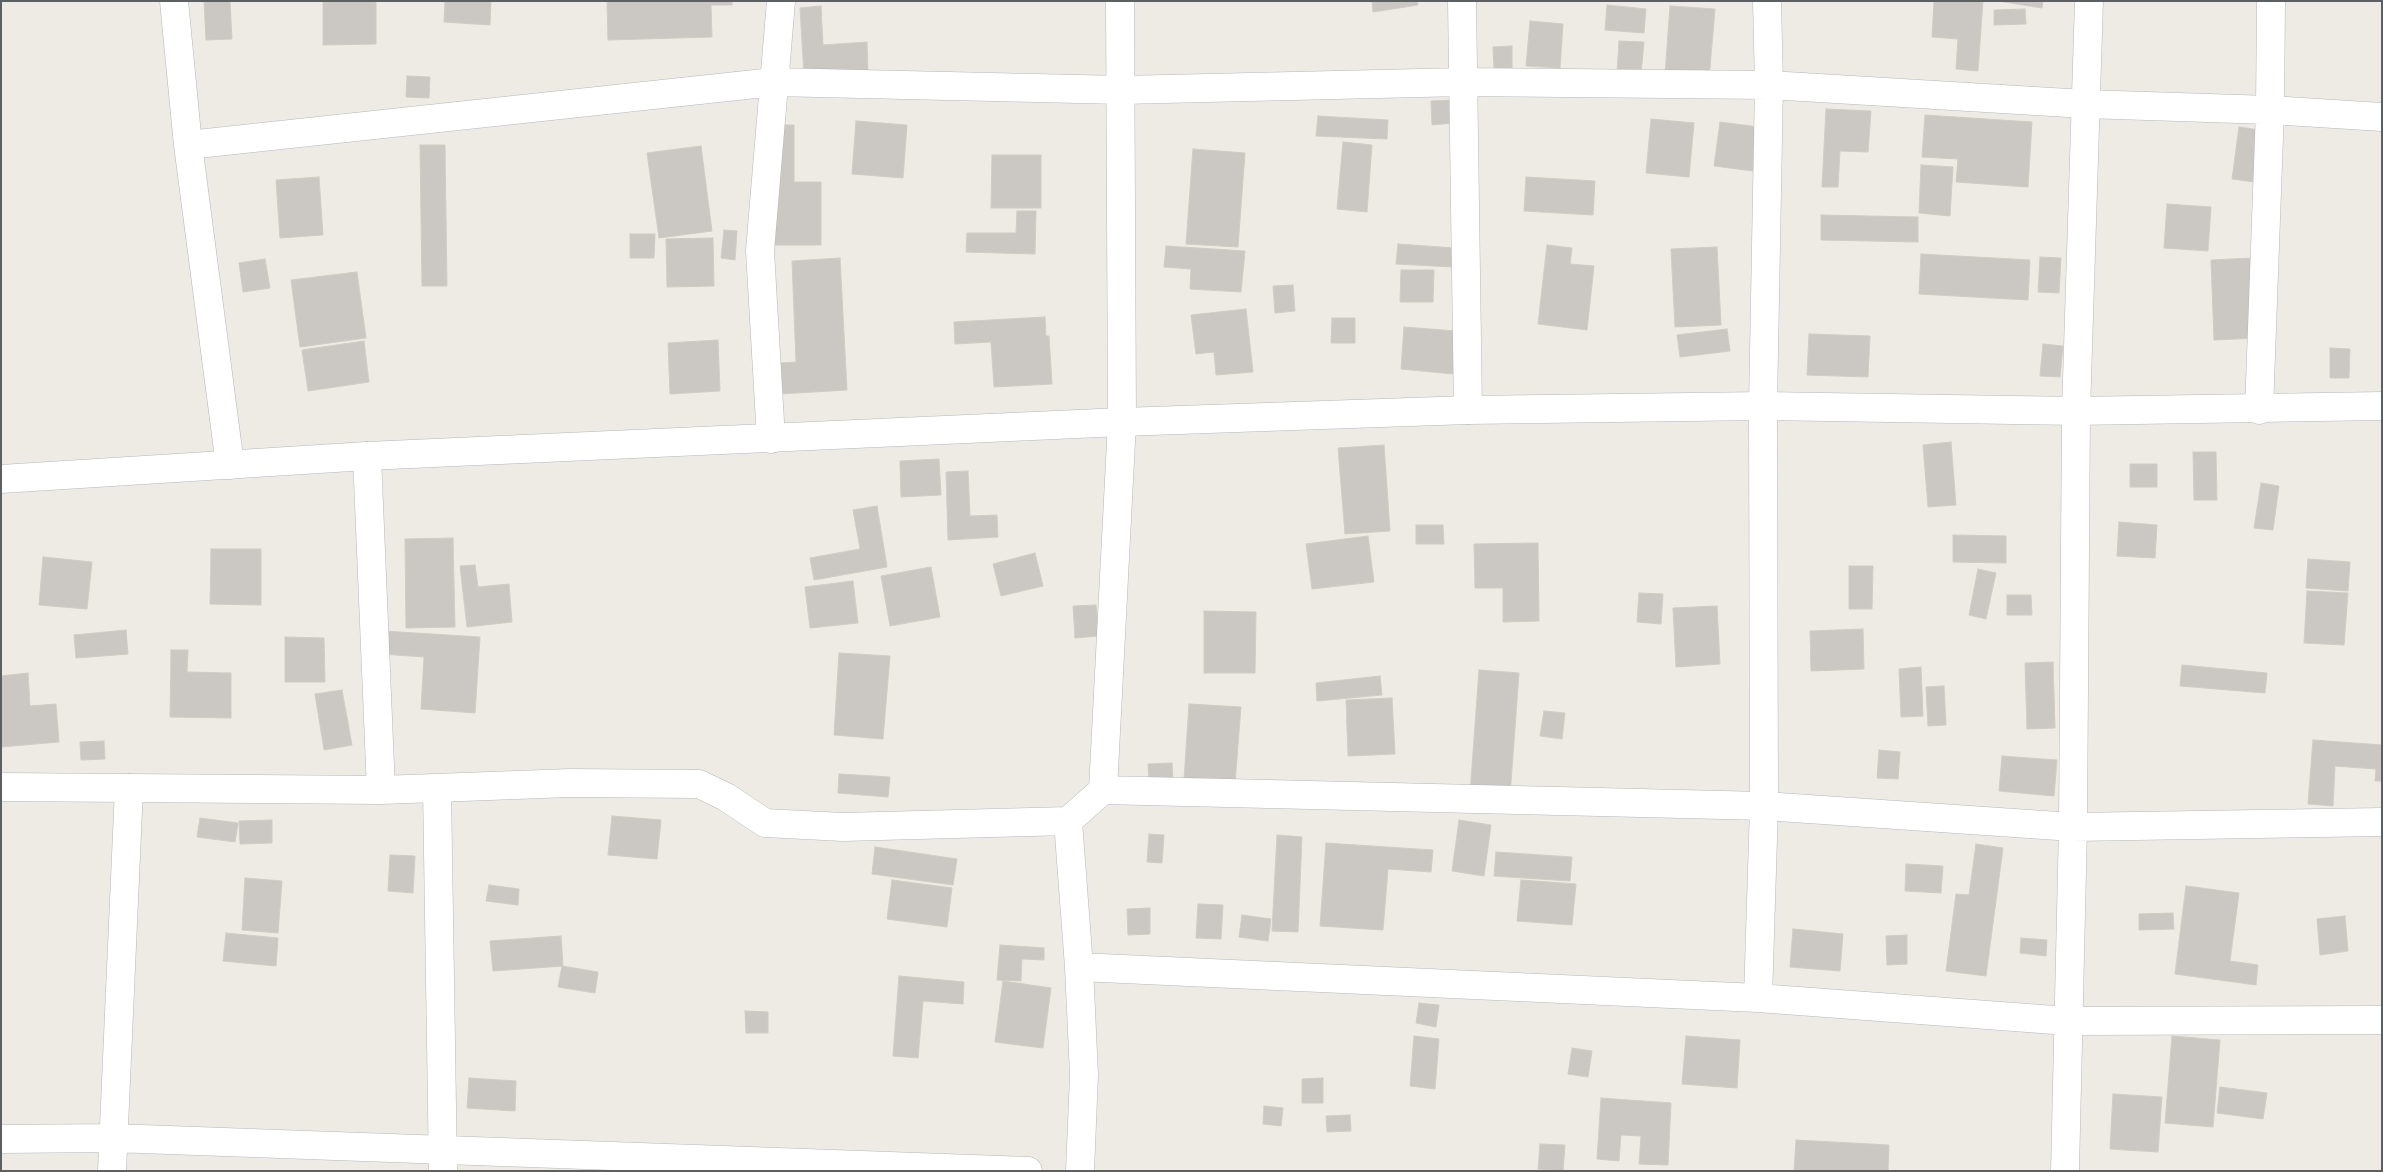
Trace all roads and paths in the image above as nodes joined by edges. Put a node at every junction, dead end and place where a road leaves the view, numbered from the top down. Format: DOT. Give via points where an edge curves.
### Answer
graph roads {
  1 [pos="174,1"];
  2 [pos="781,1"];
  3 [pos="1120,1"];
  4 [pos="1462,1"];
  5 [pos="1767,1"];
  6 [pos="2089,1"];
  7 [pos="2271,1"];
  8 [pos="774,82"];
  9 [pos="1463,82"];
  10 [pos="1769,85"];
  11 [pos="1122,90"];
  12 [pos="2085,104"];
  13 [pos="2270,110"];
  14 [pos="2382,117"];
  15 [pos="188,145"];
  16 [pos="1763,406"];
  17 [pos="2382,406"];
  18 [pos="1468,410"];
  19 [pos="2259,410"];
  20 [pos="2076,411"];
  21 [pos="1122,422"];
  22 [pos="771,438"];
  23 [pos="367,456"];
  24 [pos="230,465"];
  25 [pos="1,479"];
  26 [pos="1,787"];
  27 [pos="129,788"];
  28 [pos="436,788"];
  29 [pos="382,790"];
  30 [pos="1104,790"];
  31 [pos="1764,806"];
  32 [pos="1068,821"];
  33 [pos="2382,822"];
  34 [pos="2073,827"];
  35 [pos="1080,967"];
  36 [pos="1758,998"];
  37 [pos="2382,1020"];
  38 [pos="2068,1021"];
  39 [pos="113,1138"];
  40 [pos="1,1139"];
  41 [pos="443,1159"];
  42 [pos="112,1171"];
  43 [pos="1028,1171"];
  44 [pos="1080,1171"];
  45 [pos="2064,1171"];
  1 -- 15 [label="street"];
  2 -- 8 [label="street"];
  3 -- 11 [label="street"];
  4 -- 9 [label="street"];
  5 -- 10 [label="street"];
  6 -- 12 [label="street"];
  7 -- 13 [label="street"];
  8 -- 11 [label="street"];
  8 -- 15 [label="street"];
  8 -- 22 [label="street" via="760,251"];
  9 -- 10 [label="street"];
  9 -- 11 [label="street"];
  9 -- 18 [label="street"];
  10 -- 12 [label="street"];
  10 -- 16 [label="street"];
  11 -- 21 [label="street"];
  12 -- 13 [label="street"];
  12 -- 20 [label="street"];
  13 -- 14 [label="street"];
  13 -- 19 [label="street"];
  15 -- 24 [label="street"];
  16 -- 18 [label="street"];
  16 -- 20 [label="street"];
  16 -- 31 [label="street"];
  17 -- 19 [label="street"];
  18 -- 21 [label="street"];
  19 -- 20 [label="street"];
  20 -- 34 [label="street"];
  21 -- 22 [label="street"];
  21 -- 30 [label="street"];
  22 -- 23 [label="street"];
  23 -- 24 [label="street"];
  23 -- 29 [label="street"];
  24 -- 25 [label="street"];
  26 -- 27 [label="street"];
  27 -- 29 [label="street"];
  27 -- 39 [label="street"];
  28 -- 29 [label="street"];
  28 -- 32 [label="street" via="570,783 699,784 726,797 765,823 810,827"];
  28 -- 41 [label="street"];
  30 -- 31 [label="street"];
  30 -- 32 [label="street"];
  31 -- 34 [label="street"];
  31 -- 36 [label="street"];
  32 -- 35 [label="street"];
  33 -- 34 [label="street"];
  34 -- 38 [label="street"];
  35 -- 36 [label="street"];
  35 -- 44 [label="street" via="1084,1075"];
  36 -- 38 [label="street"];
  37 -- 38 [label="street"];
  38 -- 45 [label="street"];
  39 -- 40 [label="street"];
  39 -- 41 [label="street"];
  39 -- 42 [label="street"];
  41 -- 43 [label="street"];
}
